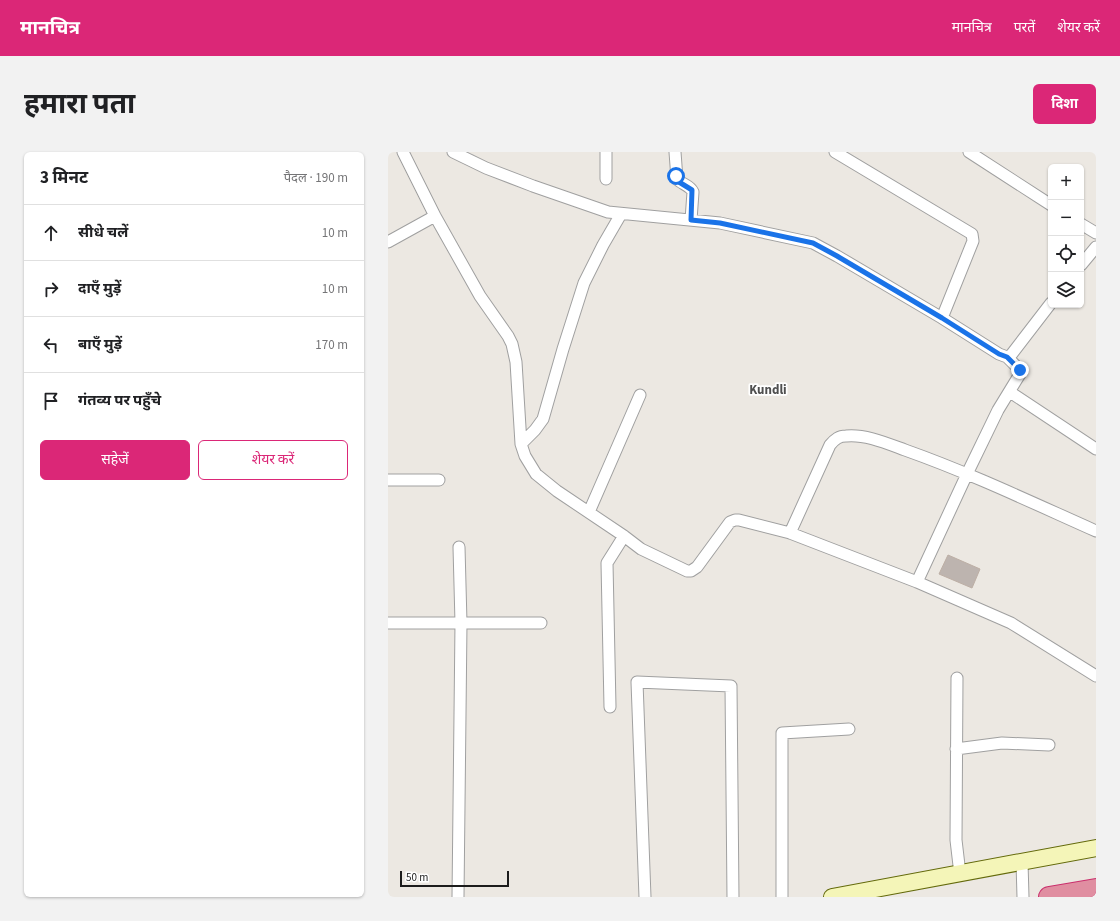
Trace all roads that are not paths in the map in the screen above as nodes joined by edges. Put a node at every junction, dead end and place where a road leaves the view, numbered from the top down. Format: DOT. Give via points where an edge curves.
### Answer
graph roads {
  1 [pos="403,152"];
  2 [pos="453,152"];
  3 [pos="606,152"];
  4 [pos="835,152"];
  5 [pos="969,152"];
  6 [pos="676,154"];
  7 [pos="606,179"];
  8 [pos="1048,203"];
  9 [pos="621,214"];
  10 [pos="435,216"];
  11 [pos="691,220"];
  12 [pos="1084,226"];
  13 [pos="1096,234"];
  14 [pos="388,242"];
  15 [pos="1096,247"];
  16 [pos="1084,261"];
  17 [pos="1048,306"];
  18 [pos="942,318"];
  19 [pos="1007,357"];
  20 [pos="1010,392"];
  21 [pos="640,395"];
  22 [pos="521,444"];
  23 [pos="1096,450"];
  24 [pos="967,474"];
  25 [pos="388,480"];
  26 [pos="438,480"];
  27 [pos="589,512"];
  28 [pos="1096,531"];
  29 [pos="790,533"];
  30 [pos="624,536"];
  31 [pos="459,547"];
  32 [pos="917,582"];
  33 [pos="388,623"];
  34 [pos="461,623"];
  35 [pos="541,624"];
  36 [pos="1096,676"];
  37 [pos="957,678"];
  38 [pos="610,707"];
  39 [pos="849,729"];
  40 [pos="1049,745"];
  41 [pos="956,749"];
  42 [pos="1096,848"];
  43 [pos="1022,862"];
  44 [pos="960,874"];
  45 [pos="1096,889"];
  46 [pos="458,897"];
  47 [pos="644,897"];
  48 [pos="733,897"];
  49 [pos="782,897"];
  50 [pos="832,897"];
  51 [pos="1023,897"];
  52 [pos="1052,897"];
  1 -- 10 [label="street"];
  2 -- 9 [label="street" via="486,168 598,210"];
  3 -- 7 [label="street"];
  4 -- 18 [label="street" via="972,234 974,241"];
  5 -- 8 [label="street"];
  6 -- 11 [label="street" via="676,179 693,192"];
  9 -- 11 [label="street"];
  9 -- 22 [label="street" via="584,283 543,419"];
  10 -- 14 [label="street"];
  10 -- 22 [label="street" via="480,296 512,344 516,362"];
  11 -- 18 [label="street" via="720,223 813,243"];
  12 -- 13 [label="street"];
  15 -- 16 [label="street"];
  17 -- 19 [label="street"];
  18 -- 19 [label="street"];
  19 -- 20 [label="street" via="1021,372"];
  20 -- 23 [label="street"];
  20 -- 24 [label="street" via="998,410"];
  21 -- 27 [label="street"];
  22 -- 27 [label="street" via="536,474"];
  24 -- 28 [label="street"];
  24 -- 29 [label="street" via="881,442 859,436 839,437 830,444"];
  24 -- 32 [label="street"];
  25 -- 26 [label="street"];
  27 -- 30 [label="street"];
  29 -- 30 [label="street" via="733,520 697,567 691,571 642,549"];
  29 -- 32 [label="street"];
  30 -- 38 [label="street" via="607,563"];
  31 -- 34 [label="street"];
  32 -- 36 [label="street" via="1011,623"];
  33 -- 34 [label="street"];
  34 -- 35 [label="street"];
  34 -- 46 [label="street"];
  37 -- 41 [label="street"];
  39 -- 49 [label="street" via="782,733"];
  40 -- 41 [label="street" via="1002,743"];
  41 -- 44 [label="street" via="956,840"];
  42 -- 43 [label="street"];
  43 -- 44 [label="street"];
  43 -- 51 [label="street"];
  44 -- 50 [label="street"];
  45 -- 52 [label="highway"];
  47 -- 48 [label="street" via="637,682 731,686"];
}
